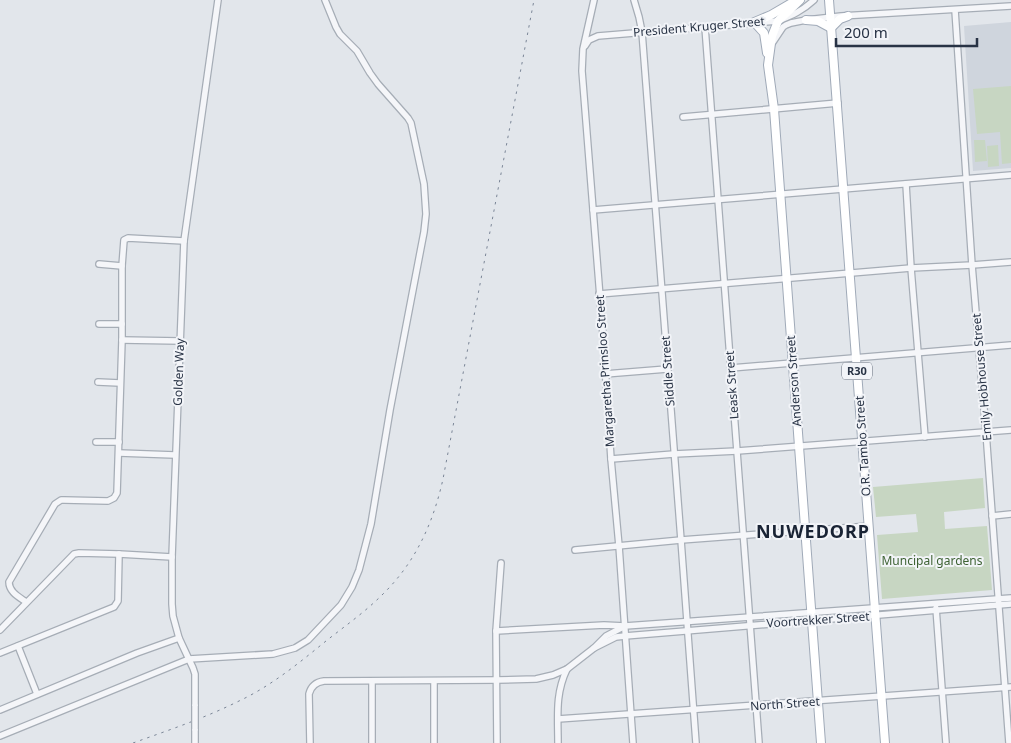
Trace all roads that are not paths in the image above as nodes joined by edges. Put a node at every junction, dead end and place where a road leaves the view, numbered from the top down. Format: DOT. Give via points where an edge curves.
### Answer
graph roads {
  1 [pos="218,0"];
  2 [pos="325,0"];
  3 [pos="594,0"];
  4 [pos="634,0"];
  5 [pos="798,0"];
  6 [pos="814,0"];
  7 [pos="829,0"];
  8 [pos="1011,6"];
  9 [pos="955,10"];
  10 [pos="844,16"];
  11 [pos="830,17"];
  12 [pos="778,20"];
  13 [pos="806,20"];
  14 [pos="753,23"];
  15 [pos="705,27"];
  16 [pos="831,28"];
  17 [pos="642,32"];
  18 [pos="771,46"];
  19 [pos="583,49"];
  20 [pos="768,65"];
  21 [pos="838,103"];
  22 [pos="774,109"];
  23 [pos="713,114"];
  24 [pos="683,117"];
  25 [pos="1011,175"];
  26 [pos="967,179"];
  27 [pos="906,184"];
  28 [pos="844,189"];
  29 [pos="780,194"];
  30 [pos="718,200"];
  31 [pos="655,205"];
  32 [pos="593,210"];
  33 [pos="184,241"];
  34 [pos="1011,262"];
  35 [pos="99,264"];
  36 [pos="972,265"];
  37 [pos="122,266"];
  38 [pos="911,268"];
  39 [pos="850,273"];
  40 [pos="786,278"];
  41 [pos="724,283"];
  42 [pos="661,288"];
  43 [pos="599,294"];
  44 [pos="100,324"];
  45 [pos="122,324"];
  46 [pos="122,340"];
  47 [pos="180,341"];
  48 [pos="1011,345"];
  49 [pos="980,347"];
  50 [pos="918,352"];
  51 [pos="856,357"];
  52 [pos="793,363"];
  53 [pos="731,368"];
  54 [pos="667,369"];
  55 [pos="605,374"];
  56 [pos="98,382"];
  57 [pos="120,382"];
  58 [pos="1011,430"];
  59 [pos="986,432"];
  60 [pos="925,437"];
  61 [pos="96,442"];
  62 [pos="119,442"];
  63 [pos="863,442"];
  64 [pos="799,446"];
  65 [pos="737,451"];
  66 [pos="119,452"];
  67 [pos="175,454"];
  68 [pos="674,454"];
  69 [pos="611,459"];
  70 [pos="1011,514"];
  71 [pos="992,516"];
  72 [pos="869,526"];
  73 [pos="805,531"];
  74 [pos="744,536"];
  75 [pos="681,540"];
  76 [pos="619,546"];
  77 [pos="576,550"];
  78 [pos="119,554"];
  79 [pos="172,557"];
  80 [pos="501,563"];
  81 [pos="1011,598"];
  82 [pos="26,602"];
  83 [pos="998,602"];
  84 [pos="936,604"];
  85 [pos="1011,604"];
  86 [pos="936,611"];
  87 [pos="875,612"];
  88 [pos="750,616"];
  89 [pos="812,616"];
  90 [pos="687,622"];
  91 [pos="750,625"];
  92 [pos="625,626"];
  93 [pos="0,630"];
  94 [pos="688,630"];
  95 [pos="496,631"];
  96 [pos="625,636"];
  97 [pos="179,638"];
  98 [pos="18,646"];
  99 [pos="594,648"];
  100 [pos="0,653"];
  101 [pos="189,658"];
  102 [pos="567,669"];
  103 [pos="497,680"];
  104 [pos="434,681"];
  105 [pos="372,682"];
  106 [pos="1008,688"];
  107 [pos="942,692"];
  108 [pos="37,694"];
  109 [pos="882,697"];
  110 [pos="818,702"];
  111 [pos="756,706"];
  112 [pos="0,710"];
  113 [pos="694,710"];
  114 [pos="631,714"];
  115 [pos="558,719"];
  116 [pos="0,736"];
  117 [pos="195,743"];
  118 [pos="310,743"];
  119 [pos="372,743"];
  120 [pos="434,743"];
  121 [pos="497,743"];
  122 [pos="558,743"];
  123 [pos="633,743"];
  124 [pos="696,743"];
  125 [pos="759,743"];
  126 [pos="821,743"];
  127 [pos="885,743"];
  128 [pos="946,743"];
  129 [pos="1008,743"];
  1 -- 33 [label="street, Golden Way"];
  2 -- 101 [label="street" via="340,34 357,51 378,84 408,118 424,184 424,232 371,524 352,586 341,605 308,640 295,648 273,654"];
  3 -- 19 [label="street, Margaretha Prinsloo Street"];
  4 -- 17 [label="street, Siddle Street"];
  5 -- 12 [label="main road"];
  5 -- 14 [label="main road"];
  6 -- 12 [label="street, President Kruger Street" via="800,12"];
  7 -- 10 [label="main road" via="832,8"];
  7 -- 11 [label="main road, O.R. Tambo Street / R30"];
  8 -- 9 [label="street, President Kruger Street"];
  9 -- 10 [label="street, President Kruger Street"];
  9 -- 26 [label="street, Emily Hobhouse Street"];
  10 -- 11 [label="street, President Kruger Street"];
  10 -- 16 [label="main road"];
  11 -- 13 [label="street, President Kruger Street"];
  11 -- 16 [label="main road, O.R. Tambo Street / R30"];
  12 -- 14 [label="street, President Kruger Street"];
  12 -- 18 [label="main road, Anderson Street"];
  13 -- 16 [label="main road"];
  13 -- 18 [label="street, President Kruger Street" via="783,27"];
  14 -- 15 [label="street, President Kruger Street"];
  14 -- 20 [label="main road" via="764,33"];
  15 -- 17 [label="street, President Kruger Street"];
  15 -- 23 [label="street, Leask Street"];
  16 -- 21 [label="main road, O.R. Tambo Street / R30"];
  17 -- 19 [label="street, President Kruger Street" via="598,36 589,40"];
  17 -- 31 [label="street, Siddle Street"];
  18 -- 20 [label="main road, Anderson Street"];
  19 -- 32 [label="street, Margaretha Prinsloo Street"];
  20 -- 22 [label="main road, Anderson Street"];
  21 -- 22 [label="street"];
  21 -- 28 [label="main road, O.R. Tambo Street / R30"];
  22 -- 23 [label="street"];
  22 -- 29 [label="main road, Anderson Street"];
  23 -- 24 [label="street"];
  23 -- 30 [label="street, Leask Street"];
  25 -- 26 [label="street"];
  26 -- 27 [label="street"];
  26 -- 36 [label="street, Emily Hobhouse Street"];
  27 -- 28 [label="street"];
  27 -- 38 [label="street"];
  28 -- 29 [label="street"];
  28 -- 39 [label="main road, O.R. Tambo Street / R30"];
  29 -- 30 [label="street"];
  29 -- 40 [label="main road, Anderson Street"];
  30 -- 31 [label="street"];
  30 -- 41 [label="street, Leask Street"];
  31 -- 32 [label="street"];
  31 -- 42 [label="street, Siddle Street"];
  32 -- 43 [label="street, Margaretha Prinsloo Street"];
  33 -- 37 [label="street" via="128,238 124,240"];
  33 -- 47 [label="street, Golden Way"];
  34 -- 36 [label="street"];
  35 -- 37 [label="street"];
  36 -- 38 [label="street"];
  36 -- 49 [label="street, Emily Hobhouse Street"];
  37 -- 45 [label="street"];
  38 -- 39 [label="street"];
  38 -- 50 [label="street"];
  39 -- 40 [label="street"];
  39 -- 51 [label="main road, O.R. Tambo Street / R30"];
  40 -- 41 [label="street"];
  40 -- 52 [label="main road, Anderson Street"];
  41 -- 42 [label="street"];
  41 -- 53 [label="street, Leask Street"];
  42 -- 43 [label="street"];
  42 -- 54 [label="street, Siddle Street"];
  43 -- 55 [label="street, Margaretha Prinsloo Street"];
  44 -- 45 [label="street"];
  45 -- 46 [label="street"];
  46 -- 47 [label="street"];
  46 -- 57 [label="street"];
  47 -- 67 [label="street, Golden Way"];
  48 -- 49 [label="street"];
  49 -- 50 [label="street"];
  49 -- 59 [label="street, Emily Hobhouse Street"];
  50 -- 51 [label="street"];
  50 -- 60 [label="street"];
  51 -- 52 [label="street"];
  51 -- 63 [label="main road, O.R. Tambo Street / R30"];
  52 -- 53 [label="street"];
  52 -- 64 [label="main road, Anderson Street"];
  53 -- 65 [label="street, Leask Street"];
  54 -- 55 [label="street"];
  54 -- 68 [label="street, Siddle Street"];
  55 -- 69 [label="street, Margaretha Prinsloo Street"];
  56 -- 57 [label="street"];
  57 -- 62 [label="street"];
  58 -- 59 [label="street"];
  59 -- 60 [label="street"];
  59 -- 71 [label="street, Emily Hobhouse Street"];
  60 -- 63 [label="street"];
  61 -- 62 [label="street"];
  62 -- 66 [label="street"];
  63 -- 64 [label="street"];
  63 -- 72 [label="main road, O.R. Tambo Street / R30"];
  64 -- 65 [label="street"];
  64 -- 73 [label="main road, Anderson Street"];
  65 -- 68 [label="street"];
  65 -- 74 [label="street, Leask Street"];
  66 -- 67 [label="street"];
  66 -- 82 [label="street" via="114,498 108,501 61,500 52,508 9,582 12,590"];
  67 -- 79 [label="street, Golden Way"];
  68 -- 69 [label="street"];
  68 -- 75 [label="street, Siddle Street"];
  69 -- 76 [label="street, Margaretha Prinsloo Street"];
  70 -- 71 [label="street"];
  71 -- 83 [label="street, Emily Hobhouse Street"];
  72 -- 73 [label="street"];
  72 -- 87 [label="main road, O.R. Tambo Street / R30"];
  73 -- 74 [label="street"];
  73 -- 89 [label="main road, Anderson Street"];
  74 -- 75 [label="street"];
  74 -- 88 [label="street, Leask Street"];
  75 -- 76 [label="street"];
  75 -- 90 [label="street, Siddle Street"];
  76 -- 77 [label="street"];
  76 -- 92 [label="street, Margaretha Prinsloo Street"];
  78 -- 79 [label="street"];
  78 -- 82 [label="street" via="74,554"];
  78 -- 98 [label="street" via="118,596 114,608"];
  79 -- 97 [label="street, Golden Way" via="173,616"];
  80 -- 95 [label="street"];
  81 -- 83 [label="street, Voortrekker Street"];
  82 -- 93 [label="street"];
  83 -- 84 [label="street, Voortrekker Street"];
  83 -- 85 [label="street, Voortrekker Street"];
  83 -- 86 [label="street, Voortrekker Street"];
  83 -- 106 [label="street, Emily Hobhouse Street"];
  84 -- 86 [label="street"];
  84 -- 87 [label="street, Voortrekker Street"];
  86 -- 87 [label="street, Voortrekker Street"];
  86 -- 107 [label="street"];
  87 -- 89 [label="street, Voortrekker Street"];
  87 -- 109 [label="main road, O.R. Tambo Street / R30"];
  88 -- 89 [label="street, Voortrekker Street"];
  88 -- 90 [label="street, Voortrekker Street"];
  88 -- 91 [label="street, Leask Street"];
  89 -- 91 [label="street, Voortrekker Street"];
  89 -- 110 [label="main road, Anderson Street"];
  90 -- 92 [label="street, Voortrekker Street"];
  90 -- 94 [label="street, Siddle Street"];
  91 -- 94 [label="street, Voortrekker Street"];
  91 -- 111 [label="street, Leask Street"];
  92 -- 95 [label="street, Voortrekker Street"];
  92 -- 96 [label="street, Margaretha Prinsloo Street"];
  92 -- 99 [label="street" via="606,636"];
  94 -- 96 [label="street, Voortrekker Street"];
  94 -- 113 [label="street, Siddle Street"];
  95 -- 103 [label="street"];
  96 -- 99 [label="street, Voortrekker Street"];
  96 -- 114 [label="street, Margaretha Prinsloo Street"];
  97 -- 101 [label="street, Golden Way"];
  97 -- 108 [label="street"];
  98 -- 100 [label="street"];
  98 -- 108 [label="street"];
  99 -- 102 [label="street"];
  101 -- 116 [label="street"];
  101 -- 117 [label="street, Golden Way, bridge" via="195,674"];
  102 -- 103 [label="street" via="536,679"];
  102 -- 115 [label="street" via="558,693"];
  103 -- 104 [label="street"];
  103 -- 121 [label="street"];
  104 -- 105 [label="street"];
  104 -- 120 [label="street"];
  105 -- 118 [label="street" via="324,681 315,684 309,694"];
  105 -- 119 [label="street"];
  106 -- 107 [label="street, North Street"];
  106 -- 129 [label="street, Emily Hobhouse Street"];
  107 -- 109 [label="street, North Street"];
  107 -- 128 [label="street"];
  108 -- 112 [label="street"];
  109 -- 110 [label="street, North Street"];
  109 -- 127 [label="main road, O.R. Tambo Street / R30"];
  110 -- 111 [label="street, North Street"];
  110 -- 126 [label="main road, Anderson Street"];
  111 -- 113 [label="street, North Street"];
  111 -- 125 [label="street, Leask Street"];
  113 -- 114 [label="street, North Street"];
  113 -- 124 [label="street, Siddle Street"];
  114 -- 115 [label="street, North Street"];
  114 -- 123 [label="street, Margaretha Prinsloo Street"];
  115 -- 122 [label="street"];
}
